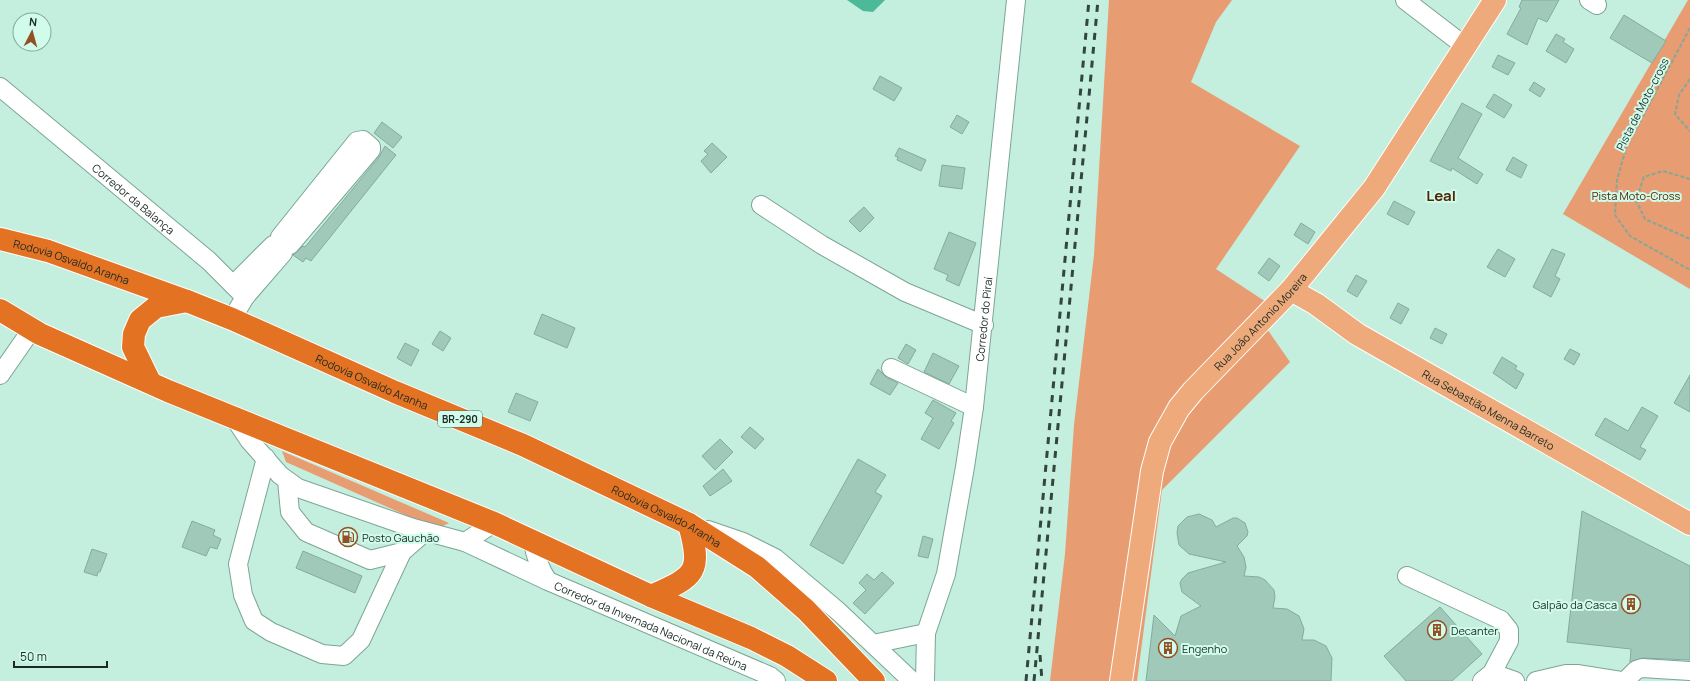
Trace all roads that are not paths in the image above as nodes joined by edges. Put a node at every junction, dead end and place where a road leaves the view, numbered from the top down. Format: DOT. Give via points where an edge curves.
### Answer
graph roads {
  1 [pos="1016,0"];
  2 [pos="1405,0"];
  3 [pos="1495,0"];
  4 [pos="1466,47"];
  5 [pos="0,88"];
  6 [pos="343,170"];
  7 [pos="761,205"];
  8 [pos="0,240"];
  9 [pos="1291,290"];
  10 [pos="239,291"];
  11 [pos="186,301"];
  12 [pos="0,310"];
  13 [pos="232,319"];
  14 [pos="984,325"];
  15 [pos="32,329"];
  16 [pos="2,366"];
  17 [pos="891,368"];
  18 [pos="150,382"];
  19 [pos="974,406"];
  20 [pos="235,419"];
  21 [pos="266,458"];
  22 [pos="287,481"];
  23 [pos="494,524"];
  24 [pos="689,524"];
  25 [pos="1690,524"];
  26 [pos="424,532"];
  27 [pos="533,541"];
  28 [pos="465,542"];
  29 [pos="402,552"];
  30 [pos="1407,576"];
  31 [pos="548,581"];
  32 [pos="651,596"];
  33 [pos="926,633"];
  34 [pos="873,644"];
  35 [pos="1690,671"];
  36 [pos="1487,677"];
  37 [pos="776,681"];
  38 [pos="826,681"];
  39 [pos="874,681"];
  40 [pos="912,681"];
  41 [pos="926,681"];
  42 [pos="1121,681"];
  43 [pos="1515,681"];
  44 [pos="1536,681"];
  45 [pos="1621,681"];
  46 [pos="1625,681"];
  1 -- 14 [label="street, Corredor do Piraí"];
  2 -- 4 [label="street"];
  3 -- 4 [label="main road, Rua João Antonio Moreira"];
  4 -- 9 [label="main road, Rua João Antonio Moreira" via="1374,188"];
  5 -- 10 [label="street, Corredor da Balança" via="209,261"];
  6 -- 10 [label="street"];
  7 -- 14 [label="street" via="822,245 905,292"];
  8 -- 11 [label="highway, Rodovia Osvaldo Aranha / BR-290" via="48,251"];
  9 -- 25 [label="main road, Rua Sebastião Menna Barreto" via="1316,304 1357,334"];
  9 -- 42 [label="main road, Rua João Antonio Moreira" via="1193,391 1179,408 1160,442 1152,471 1142,531"];
  10 -- 13 [label="street"];
  11 -- 13 [label="highway, Rodovia Osvaldo Aranha / BR-290"];
  11 -- 18 [label="highway" via="156,307 140,320 134,334 133,347"];
  12 -- 15 [label="highway"];
  13 -- 24 [label="highway, Rodovia Osvaldo Aranha / BR-290" via="395,392 523,445"];
  14 -- 19 [label="street, Corredor do Piraí"];
  15 -- 16 [label="street"];
  15 -- 18 [label="highway"];
  17 -- 19 [label="street"];
  18 -- 20 [label="highway"];
  19 -- 33 [label="street, Corredor do Piraí" via="966,467 946,574"];
  20 -- 21 [label="street, Corredor da Invernada Nacional da Reúna" via="249,440"];
  20 -- 23 [label="highway"];
  21 -- 22 [label="street, Corredor da Invernada Nacional da Reúna"];
  21 -- 29 [label="street" via="238,564 243,595 254,621 272,632 322,654 344,656 361,640"];
  22 -- 26 [label="street, Corredor da Invernada Nacional da Reúna" via="298,488"];
  22 -- 29 [label="street" via="290,512 306,532 370,560"];
  23 -- 27 [label="highway"];
  23 -- 28 [label="street"];
  24 -- 32 [label="highway" via="696,558 693,571 680,583"];
  24 -- 34 [label="street" via="743,542 775,558"];
  24 -- 39 [label="highway, Rodovia Osvaldo Aranha / BR-290" via="757,567 806,610"];
  26 -- 28 [label="street, Corredor da Invernada Nacional da Reúna"];
  26 -- 29 [label="street"];
  27 -- 31 [label="street" via="535,557"];
  27 -- 32 [label="highway"];
  28 -- 31 [label="street, Corredor da Invernada Nacional da Reúna"];
  30 -- 36 [label="street" via="1501,620 1509,630 1509,641"];
  31 -- 37 [label="street, Corredor da Invernada Nacional da Reúna" via="770,676"];
  32 -- 38 [label="highway" via="751,638 787,656"];
  33 -- 34 [label="street"];
  33 -- 41 [label="street, Corredor do Piraí"];
  34 -- 40 [label="street"];
  35 -- 46 [label="street" via="1642,668 1636,670"];
  36 -- 43 [label="street"];
  44 -- 45 [label="street" via="1566,674"];
}
